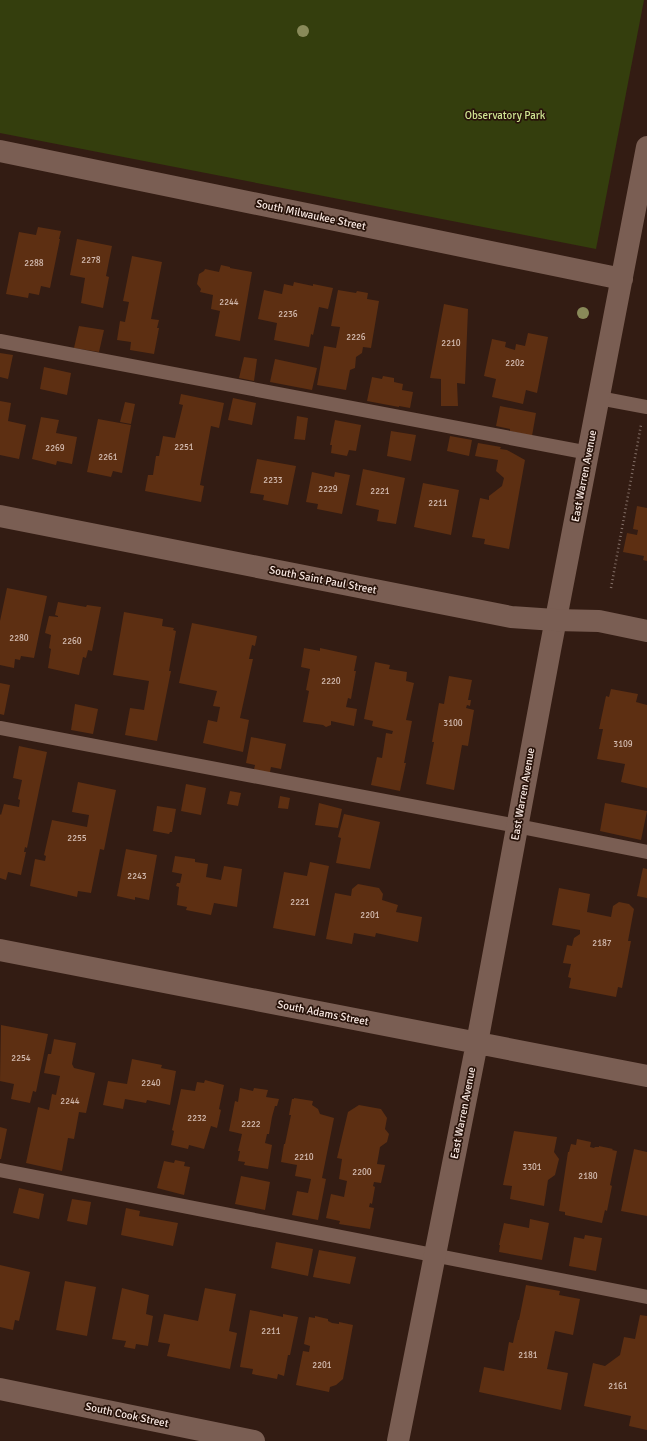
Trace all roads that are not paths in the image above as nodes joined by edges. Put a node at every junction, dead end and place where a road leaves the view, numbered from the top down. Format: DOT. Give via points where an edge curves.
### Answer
graph roads {
  1 [pos="647,147"];
  2 [pos="0,151"];
  3 [pos="644,181"];
  4 [pos="622,279"];
  5 [pos="0,342"];
  6 [pos="599,398"];
  7 [pos="646,407"];
  8 [pos="589,453"];
  9 [pos="0,516"];
  10 [pos="555,620"];
  11 [pos="647,631"];
  12 [pos="0,728"];
  13 [pos="517,826"];
  14 [pos="647,852"];
  15 [pos="0,950"];
  16 [pos="477,1043"];
  17 [pos="647,1076"];
  18 [pos="0,1170"];
  19 [pos="434,1255"];
  20 [pos="647,1297"];
  21 [pos="0,1389"];
  22 [pos="254,1441"];
  23 [pos="398,1441"];
  1 -- 3 [label="street, East Warren Avenue"];
  2 -- 4 [label="street, South Milwaukee Street"];
  3 -- 4 [label="street, East Warren Avenue"];
  4 -- 6 [label="street, East Warren Avenue"];
  5 -- 8 [label="lane"];
  6 -- 7 [label="lane"];
  6 -- 8 [label="street, East Warren Avenue"];
  8 -- 10 [label="street, East Warren Avenue"];
  9 -- 10 [label="street, South Saint Paul Street" via="511,617"];
  10 -- 11 [label="street, South Saint Paul Street" via="599,621"];
  10 -- 13 [label="street, East Warren Avenue"];
  12 -- 13 [label="lane"];
  13 -- 14 [label="lane"];
  13 -- 16 [label="street, East Warren Avenue"];
  15 -- 16 [label="street, South Adams Street"];
  16 -- 17 [label="street, South Adams Street"];
  16 -- 19 [label="street, East Warren Avenue"];
  18 -- 19 [label="lane"];
  19 -- 20 [label="lane"];
  19 -- 23 [label="street, East Warren Avenue"];
  21 -- 22 [label="street, South Cook Street"];
}
